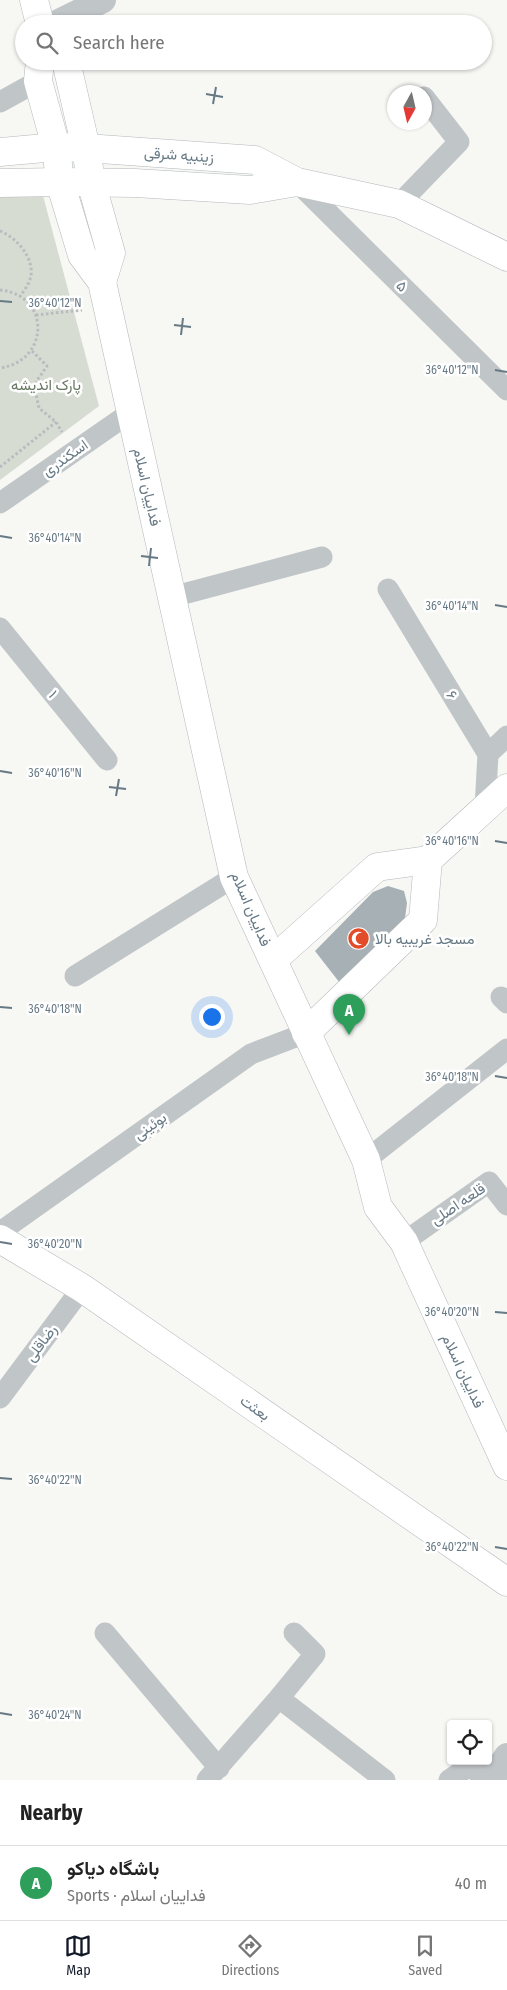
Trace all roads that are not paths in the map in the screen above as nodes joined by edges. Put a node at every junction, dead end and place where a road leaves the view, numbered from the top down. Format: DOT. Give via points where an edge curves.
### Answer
graph roads {
  1 [pos="34,0"];
  2 [pos="103,0"];
  3 [pos="38,15"];
  4 [pos="73,15"];
  5 [pos="68,70"];
  6 [pos="39,71"];
  7 [pos="0,102"];
  8 [pos="432,107"];
  9 [pos="56,147"];
  10 [pos="86,148"];
  11 [pos="0,152"];
  12 [pos="60,182"];
  13 [pos="91,182"];
  14 [pos="297,182"];
  15 [pos="0,183"];
  16 [pos="399,204"];
  17 [pos="507,256"];
  18 [pos="105,295"];
  19 [pos="507,390"];
  20 [pos="131,412"];
  21 [pos="0,503"];
  22 [pos="322,557"];
  23 [pos="388,589"];
  24 [pos="172,597"];
  25 [pos="0,628"];
  26 [pos="507,736"];
  27 [pos="488,754"];
  28 [pos="107,760"];
  29 [pos="507,788"];
  30 [pos="485,808"];
  31 [pos="428,860"];
  32 [pos="234,877"];
  33 [pos="273,960"];
  34 [pos="75,976"];
  35 [pos="306,1033"];
  36 [pos="507,1050"];
  37 [pos="366,1160"];
  38 [pos="507,1205"];
  39 [pos="0,1232"];
  40 [pos="0,1239"];
  41 [pos="404,1242"];
  42 [pos="82,1288"];
  43 [pos="0,1398"];
  44 [pos="507,1466"];
  45 [pos="507,1582"];
  46 [pos="294,1632"];
  47 [pos="105,1634"];
  48 [pos="279,1698"];
  49 [pos="507,1756"];
  50 [pos="213,1774"];
  51 [pos="385,1780"];
  52 [pos="448,1780"];
  53 [pos="485,1780"];
  54 [pos="491,1780"];
  1 -- 3 [label="main road"];
  2 -- 4 [label="street"];
  5 -- 10 [label="main road"];
  6 -- 7 [label="street"];
  6 -- 9 [label="main road, فداییان اسلام"];
  8 -- 16 [label="street" via="459,142"];
  9 -- 10 [label="main road, زینبیه شرقی"];
  9 -- 11 [label="main road, زینبیه شرقی"];
  9 -- 12 [label="main road, فداییان اسلام"];
  10 -- 13 [label="main road"];
  10 -- 14 [label="main road, زینبیه شرقی" via="255,160"];
  12 -- 13 [label="main road, زینبیه شرقی"];
  12 -- 15 [label="main road, زینبیه شرقی"];
  12 -- 18 [label="main road, فداییان اسلام" via="82,255"];
  13 -- 14 [label="main road, زینبیه شرقی" via="250,190"];
  13 -- 18 [label="main road" via="111,253"];
  14 -- 16 [label="main road, زینبیه شرقی"];
  14 -- 19 [label="street, ۵"];
  16 -- 17 [label="main road, زینبیه شرقی"];
  18 -- 20 [label="main road, فداییان اسلام"];
  20 -- 21 [label="street, اسکندری"];
  20 -- 24 [label="main road, فداییان اسلام"];
  22 -- 24 [label="street"];
  23 -- 27 [label="street, ۶"];
  24 -- 32 [label="main road, فداییان اسلام"];
  25 -- 28 [label="street, ۱"];
  26 -- 27 [label="street"];
  27 -- 30 [label="street"];
  29 -- 30 [label="main road"];
  30 -- 31 [label="main road"];
  31 -- 33 [label="main road" via="377,867"];
  31 -- 35 [label="main road" via="423,920"];
  32 -- 33 [label="main road, فداییان اسلام"];
  32 -- 34 [label="street"];
  33 -- 35 [label="main road, فداییان اسلام"];
  35 -- 37 [label="main road, فداییان اسلام"];
  35 -- 39 [label="street, بوئینی" via="251,1054"];
  36 -- 37 [label="street"];
  37 -- 41 [label="main road, فداییان اسلام" via="378,1207"];
  38 -- 41 [label="street, قلعه اصلی" via="489,1182"];
  40 -- 42 [label="main road, بعثت"];
  41 -- 44 [label="main road, فداییان اسلام"];
  42 -- 43 [label="street, رضاقلی"];
  42 -- 45 [label="main road, بعثت"];
  46 -- 48 [label="street" via="315,1654"];
  47 -- 50 [label="street"];
  48 -- 50 [label="street"];
  48 -- 51 [label="street"];
  49 -- 54 [label="street"];
  52 -- 53 [label="street" via="471,1765"];
}
